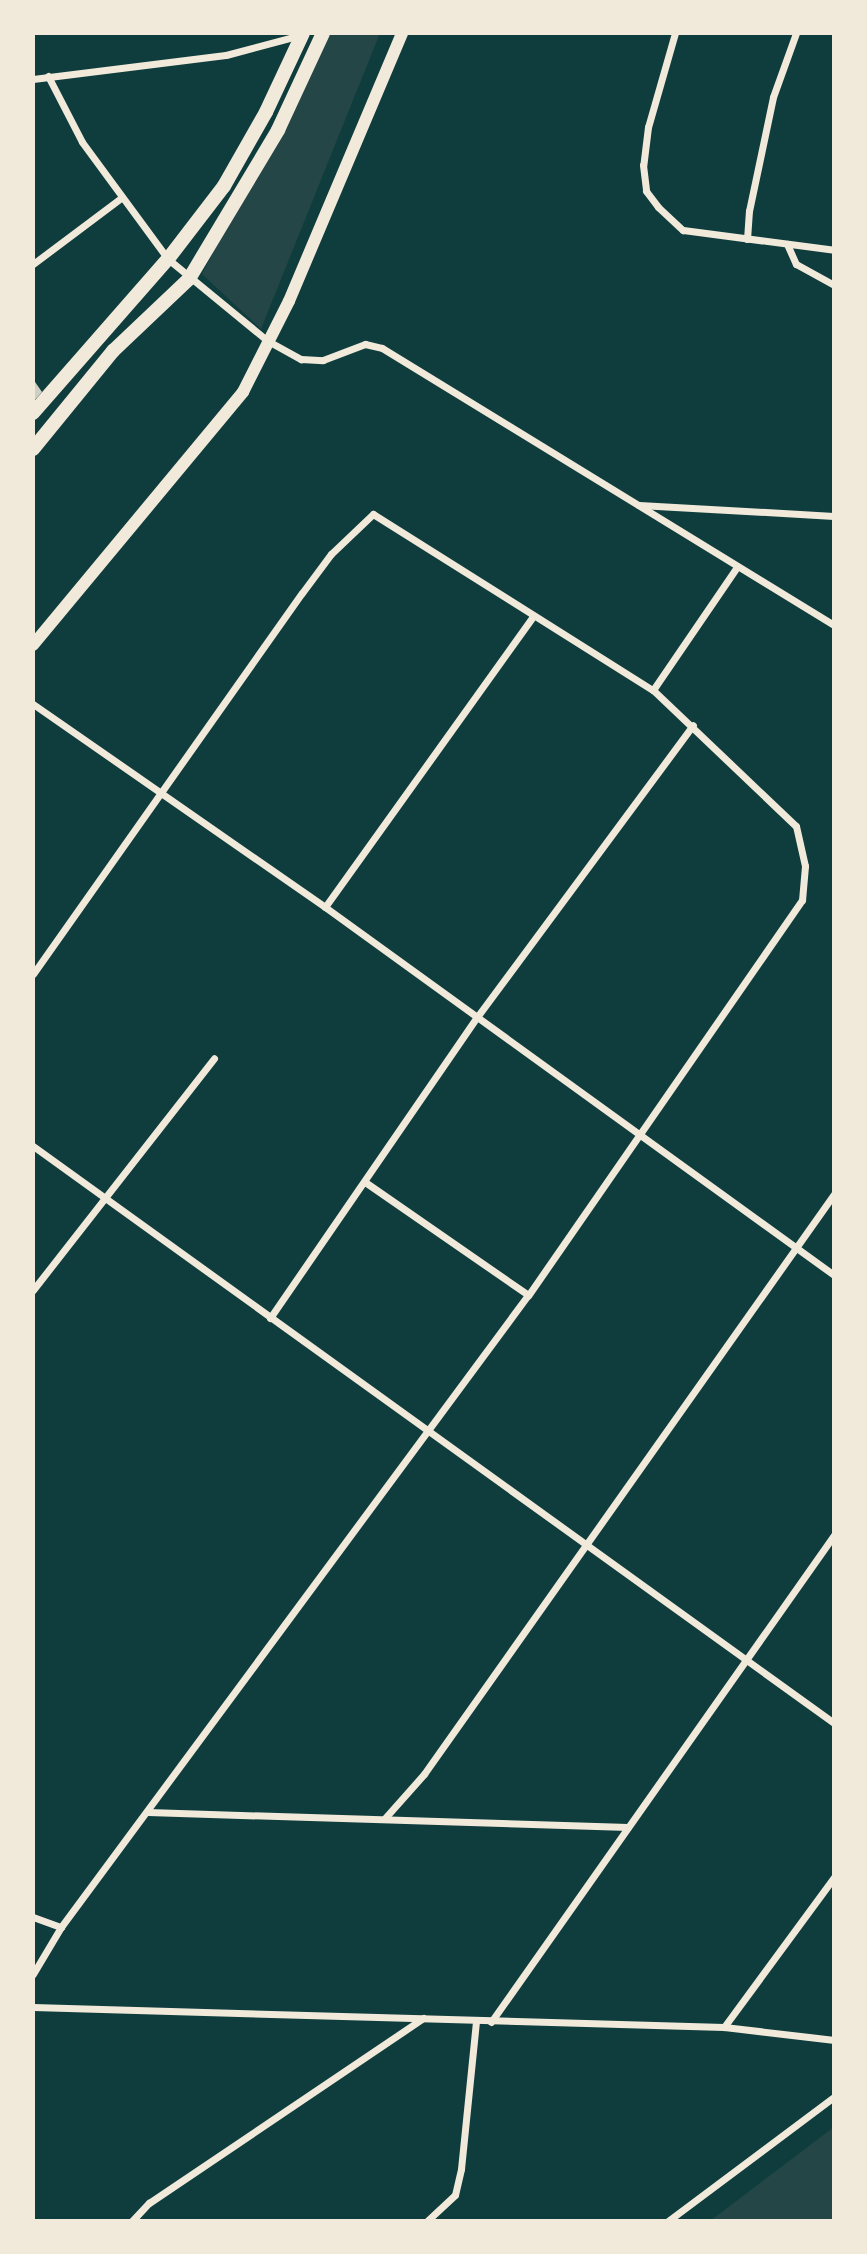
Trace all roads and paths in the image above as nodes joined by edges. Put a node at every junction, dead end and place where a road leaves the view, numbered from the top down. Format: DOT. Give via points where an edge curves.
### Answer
graph roads {
  1 [pos="323,33"];
  2 [pos="402,33"];
  3 [pos="675,33"];
  4 [pos="796,33"];
  5 [pos="302,34"];
  6 [pos="48,76"];
  7 [pos="33,79"];
  8 [pos="121,198"];
  9 [pos="747,239"];
  10 [pos="787,244"];
  11 [pos="834,250"];
  12 [pos="168,259"];
  13 [pos="33,264"];
  14 [pos="189,279"];
  15 [pos="834,285"];
  16 [pos="268,341"];
  17 [pos="33,413"];
  18 [pos="33,449"];
  19 [pos="635,505"];
  20 [pos="834,516"];
  21 [pos="737,567"];
  22 [pos="533,616"];
  23 [pos="834,625"];
  24 [pos="33,645"];
  25 [pos="653,690"];
  26 [pos="33,704"];
  27 [pos="693,725"];
  28 [pos="165,793"];
  29 [pos="325,907"];
  30 [pos="33,974"];
  31 [pos="477,1017"];
  32 [pos="214,1058"];
  33 [pos="639,1136"];
  34 [pos="33,1146"];
  35 [pos="365,1182"];
  36 [pos="834,1194"];
  37 [pos="103,1196"];
  38 [pos="794,1246"];
  39 [pos="834,1275"];
  40 [pos="33,1290"];
  41 [pos="528,1295"];
  42 [pos="270,1318"];
  43 [pos="426,1430"];
  44 [pos="834,1535"];
  45 [pos="585,1546"];
  46 [pos="746,1662"];
  47 [pos="834,1723"];
  48 [pos="148,1812"];
  49 [pos="385,1818"];
  50 [pos="628,1827"];
  51 [pos="834,1877"];
  52 [pos="33,1916"];
  53 [pos="61,1927"];
  54 [pos="33,1974"];
  55 [pos="33,2007"];
  56 [pos="423,2018"];
  57 [pos="476,2021"];
  58 [pos="491,2022"];
  59 [pos="724,2027"];
  60 [pos="834,2040"];
  61 [pos="834,2097"];
  62 [pos="132,2221"];
  63 [pos="427,2221"];
  64 [pos="668,2221"];
  1 -- 14 [label="main road" via="278,130"];
  2 -- 16 [label="street"];
  3 -- 9 [label="street" via="648,127 643,165 646,191 683,230"];
  4 -- 9 [label="street" via="774,97"];
  5 -- 6 [label="street" via="226,55"];
  5 -- 12 [label="main road" via="266,112 224,186"];
  6 -- 7 [label="street"];
  6 -- 8 [label="street" via="82,142"];
  8 -- 12 [label="street"];
  8 -- 13 [label="street"];
  9 -- 10 [label="street"];
  10 -- 11 [label="street"];
  10 -- 15 [label="street" via="796,264"];
  12 -- 14 [label="street"];
  12 -- 17 [label="main road"];
  14 -- 16 [label="street"];
  14 -- 18 [label="main road" via="113,351"];
  16 -- 19 [label="street" via="301,359 323,360 365,344 400,358"];
  16 -- 24 [label="street" via="243,392"];
  19 -- 20 [label="street"];
  19 -- 21 [label="street"];
  21 -- 23 [label="street"];
  21 -- 25 [label="street"];
  22 -- 25 [label="street"];
  22 -- 28 [label="street" via="373,514 331,554"];
  22 -- 29 [label="street"];
  25 -- 27 [label="street"];
  26 -- 28 [label="street"];
  27 -- 31 [label="street"];
  27 -- 33 [label="street" via="796,826 805,866 802,900"];
  28 -- 29 [label="street"];
  28 -- 30 [label="street"];
  29 -- 31 [label="street"];
  31 -- 33 [label="street"];
  31 -- 35 [label="street"];
  32 -- 37 [label="street"];
  33 -- 38 [label="street"];
  33 -- 41 [label="street"];
  34 -- 37 [label="street"];
  35 -- 41 [label="street"];
  35 -- 42 [label="street"];
  36 -- 38 [label="street"];
  37 -- 40 [label="street"];
  37 -- 42 [label="street"];
  38 -- 39 [label="street"];
  38 -- 45 [label="street"];
  41 -- 43 [label="street"];
  42 -- 43 [label="street"];
  43 -- 45 [label="street"];
  43 -- 48 [label="street"];
  44 -- 46 [label="street"];
  45 -- 46 [label="street"];
  45 -- 49 [label="street" via="424,1774"];
  46 -- 47 [label="street"];
  46 -- 50 [label="street"];
  48 -- 49 [label="street"];
  48 -- 53 [label="street"];
  49 -- 50 [label="street"];
  50 -- 58 [label="street"];
  51 -- 59 [label="street"];
  52 -- 53 [label="street"];
  53 -- 54 [label="street"];
  55 -- 56 [label="street"];
  56 -- 57 [label="street"];
  56 -- 62 [label="street" via="149,2203"];
  57 -- 58 [label="street"];
  57 -- 63 [label="street" via="455,2195"];
  58 -- 59 [label="street"];
  59 -- 60 [label="street"];
  61 -- 64 [label="street"];
}
